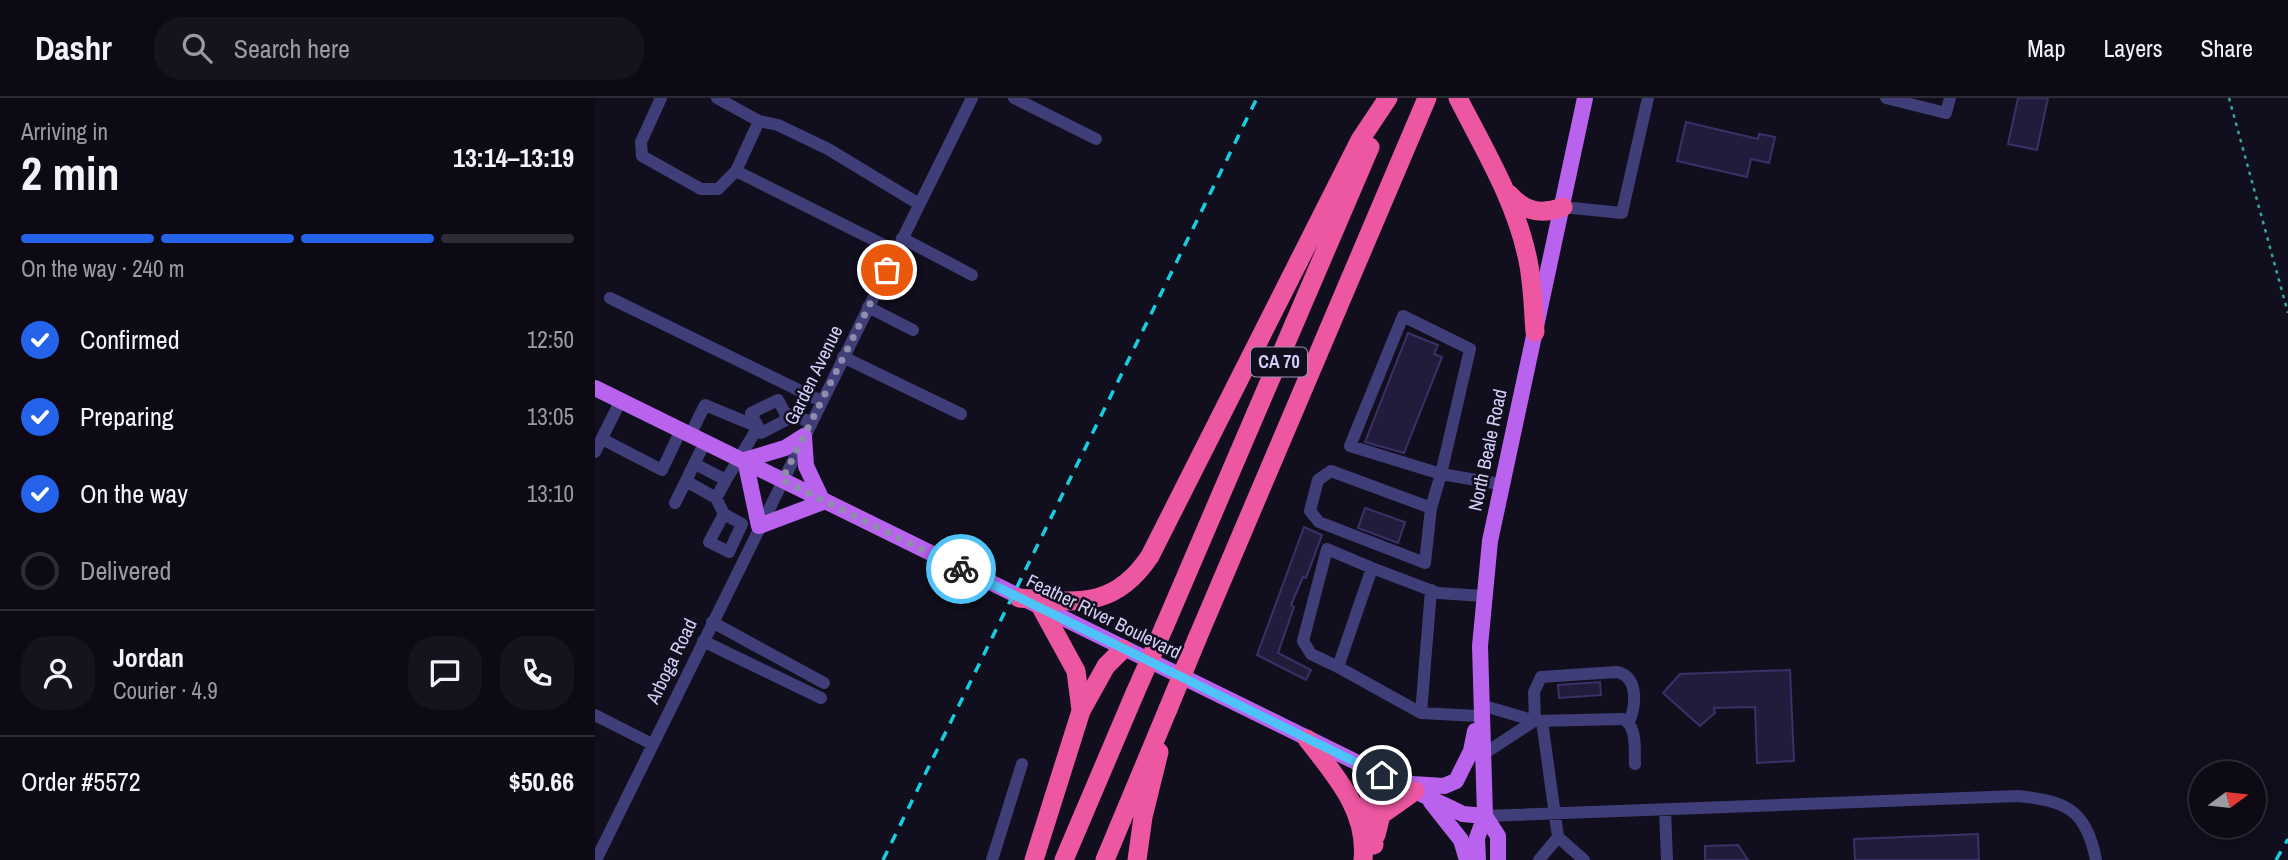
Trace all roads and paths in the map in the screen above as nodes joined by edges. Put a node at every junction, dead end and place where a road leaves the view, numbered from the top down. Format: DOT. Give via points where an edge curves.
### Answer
graph roads {
  1 [pos="661,98"];
  2 [pos="717,98"];
  3 [pos="972,98"];
  4 [pos="1014,98"];
  5 [pos="1389,98"];
  6 [pos="1427,98"];
  7 [pos="1458,98"];
  8 [pos="1585,98"];
  9 [pos="1648,98"];
  10 [pos="1886,98"];
  11 [pos="1950,98"];
  12 [pos="2229,98"];
  13 [pos="759,121"];
  14 [pos="1096,139"];
  15 [pos="736,172"];
  16 [pos="1504,187"];
  17 [pos="919,204"];
  18 [pos="1563,206"];
  19 [pos="902,238"];
  20 [pos="896,251"];
  21 [pos="972,275"];
  22 [pos="610,298"];
  23 [pos="868,307"];
  24 [pos="2288,313"];
  25 [pos="913,330"];
  26 [pos="1535,332"];
  27 [pos="843,358"];
  28 [pos="595,388"];
  29 [pos="621,400"];
  30 [pos="821,401"];
  31 [pos="785,413"];
  32 [pos="961,414"];
  33 [pos="758,427"];
  34 [pos="808,429"];
  35 [pos="692,436"];
  36 [pos="602,439"];
  37 [pos="595,452"];
  38 [pos="742,459"];
  39 [pos="695,464"];
  40 [pos="1441,474"];
  41 [pos="726,480"];
  42 [pos="782,480"];
  43 [pos="686,481"];
  44 [pos="1500,484"];
  45 [pos="716,498"];
  46 [pos="823,502"];
  47 [pos="675,503"];
  48 [pos="1431,508"];
  49 [pos="724,514"];
  50 [pos="753,527"];
  51 [pos="729,552"];
  52 [pos="742,559"];
  53 [pos="1372,568"];
  54 [pos="1431,590"];
  55 [pos="1483,596"];
  56 [pos="1019,598"];
  57 [pos="1042,609"];
  58 [pos="712,622"];
  59 [pos="703,641"];
  60 [pos="1123,649"];
  61 [pos="1338,667"];
  62 [pos="824,683"];
  63 [pos="821,698"];
  64 [pos="1168,709"];
  65 [pos="1479,710"];
  66 [pos="1081,711"];
  67 [pos="1421,713"];
  68 [pos="595,715"];
  69 [pos="1537,721"];
  70 [pos="1629,722"];
  71 [pos="1307,739"];
  72 [pos="652,744"];
  73 [pos="1482,755"];
  74 [pos="1022,764"];
  75 [pos="1635,764"];
  76 [pos="1367,767"];
  77 [pos="1396,782"];
  78 [pos="1421,794"];
  79 [pos="1665,810"];
  80 [pos="1554,814"];
  81 [pos="1485,816"];
  82 [pos="1558,838"];
  83 [pos="1374,851"];
  84 [pos="599,859"];
  85 [pos="992,860"];
  86 [pos="1034,860"];
  87 [pos="1064,860"];
  88 [pos="1105,860"];
  89 [pos="1137,860"];
  90 [pos="1363,860"];
  91 [pos="1467,860"];
  92 [pos="1478,860"];
  93 [pos="1498,860"];
  94 [pos="1539,860"];
  95 [pos="1584,860"];
  96 [pos="1667,860"];
  97 [pos="2096,860"];
  1 -- 15 [label="street" via="641,142 642,156 701,189 718,189"];
  2 -- 13 [label="street"];
  3 -- 17 [label="street, Garden Avenue"];
  4 -- 14 [label="street"];
  5 -- 56 [label="highway" via="1360,140 1138,575 1124,587 1085,601"];
  5 -- 87 [label="highway, CA 70, bridge"];
  6 -- 64 [label="highway, CA 70, bridge"];
  7 -- 16 [label="highway"];
  8 -- 18 [label="main road, North Beale Road"];
  9 -- 18 [label="street" via="1622,213"];
  10 -- 11 [label="street" via="1946,113"];
  12 -- 24 [label="path"];
  13 -- 15 [label="street"];
  13 -- 17 [label="street" via="828,149"];
  15 -- 20 [label="street"];
  16 -- 18 [label="highway" via="1530,211"];
  16 -- 26 [label="highway" via="1528,258"];
  17 -- 19 [label="street, Garden Avenue"];
  18 -- 26 [label="main road, North Beale Road"];
  19 -- 20 [label="street, Garden Avenue"];
  19 -- 21 [label="street"];
  20 -- 23 [label="street, Garden Avenue"];
  22 -- 30 [label="street"];
  23 -- 25 [label="street"];
  23 -- 27 [label="street, Garden Avenue"];
  26 -- 44 [label="main road, North Beale Road"];
  27 -- 30 [label="street, Garden Avenue"];
  27 -- 32 [label="street"];
  28 -- 29 [label="main road, Feather River Boulevard"];
  29 -- 35 [label="main road, Feather River Boulevard"];
  29 -- 36 [label="street"];
  30 -- 34 [label="street, Garden Avenue"];
  31 -- 33 [label="street" via="788,419 761,433"];
  31 -- 33 [label="street" via="778,400 751,413"];
  31 -- 34 [label="street"];
  33 -- 35 [label="street" via="705,405"];
  33 -- 38 [label="street"];
  34 -- 38 [label="main road" via="785,447"];
  34 -- 42 [label="street, Garden Avenue"];
  34 -- 46 [label="main road" via="806,466"];
  35 -- 36 [label="street" via="662,470"];
  35 -- 38 [label="main road, Feather River Boulevard"];
  35 -- 39 [label="street"];
  36 -- 37 [label="street"];
  38 -- 41 [label="street"];
  38 -- 42 [label="main road, Feather River Boulevard"];
  38 -- 50 [label="main road"];
  39 -- 41 [label="street"];
  39 -- 43 [label="street"];
  40 -- 40 [label="street" via="1471,349 1403,316 1350,446"];
  40 -- 44 [label="street"];
  40 -- 48 [label="street"];
  41 -- 45 [label="street"];
  42 -- 46 [label="main road, Feather River Boulevard"];
  42 -- 50 [label="street, Arboga Road"];
  43 -- 45 [label="street"];
  43 -- 47 [label="street"];
  44 -- 55 [label="main road, North Beale Road"];
  45 -- 49 [label="street"];
  46 -- 50 [label="main road"];
  46 -- 56 [label="main road, Feather River Boulevard"];
  48 -- 48 [label="street" via="1331,471 1318,480 1310,511 1318,522 1425,563"];
  49 -- 50 [label="street"];
  49 -- 51 [label="street" via="709,542"];
  50 -- 51 [label="street"];
  50 -- 52 [label="street, Arboga Road"];
  51 -- 52 [label="street"];
  52 -- 58 [label="street, Arboga Road"];
  53 -- 54 [label="street"];
  53 -- 61 [label="street"];
  53 -- 61 [label="street" via="1327,549 1303,641 1311,654"];
  54 -- 55 [label="street"];
  54 -- 67 [label="street"];
  55 -- 65 [label="main road, North Beale Road"];
  56 -- 57 [label="main road, Feather River Boulevard"];
  57 -- 60 [label="main road, Feather River Boulevard"];
  57 -- 66 [label="highway" via="1076,671"];
  58 -- 59 [label="street, Arboga Road"];
  58 -- 62 [label="street"];
  59 -- 63 [label="street"];
  59 -- 72 [label="street, Arboga Road"];
  60 -- 66 [label="highway" via="1106,666"];
  60 -- 71 [label="main road, Feather River Boulevard"];
  61 -- 67 [label="street"];
  64 -- 88 [label="highway, CA 70"];
  64 -- 89 [label="highway"];
  65 -- 67 [label="street"];
  65 -- 69 [label="street"];
  65 -- 73 [label="main road, North Beale Road"];
  65 -- 77 [label="main road" via="1471,751 1456,781 1432,787"];
  66 -- 86 [label="highway"];
  68 -- 72 [label="street"];
  69 -- 70 [label="street"];
  69 -- 70 [label="street" via="1534,692 1541,677 1616,672 1632,683 1634,710"];
  69 -- 73 [label="street"];
  69 -- 80 [label="street"];
  70 -- 75 [label="street"];
  71 -- 76 [label="main road, Feather River Boulevard"];
  71 -- 90 [label="highway" via="1355,807"];
  72 -- 84 [label="street, Arboga Road"];
  73 -- 81 [label="main road, North Beale Road"];
  74 -- 85 [label="street"];
  76 -- 77 [label="main road, Feather River Boulevard"];
  76 -- 83 [label="highway"];
  77 -- 78 [label="main road, Feather River Boulevard"];
  78 -- 81 [label="main road, Feather River Boulevard" via="1463,814"];
  78 -- 83 [label="highway" via="1381,815"];
  78 -- 91 [label="main road" via="1461,840"];
  79 -- 80 [label="street"];
  79 -- 96 [label="street"];
  79 -- 97 [label="street" via="2018,796 2055,800 2079,817 2092,836"];
  80 -- 81 [label="street"];
  80 -- 82 [label="street"];
  81 -- 92 [label="main road, North Beale Road" via="1477,838"];
  81 -- 93 [label="main road, North Beale Road" via="1497,836"];
  82 -- 94 [label="street"];
  82 -- 95 [label="street"];
}
